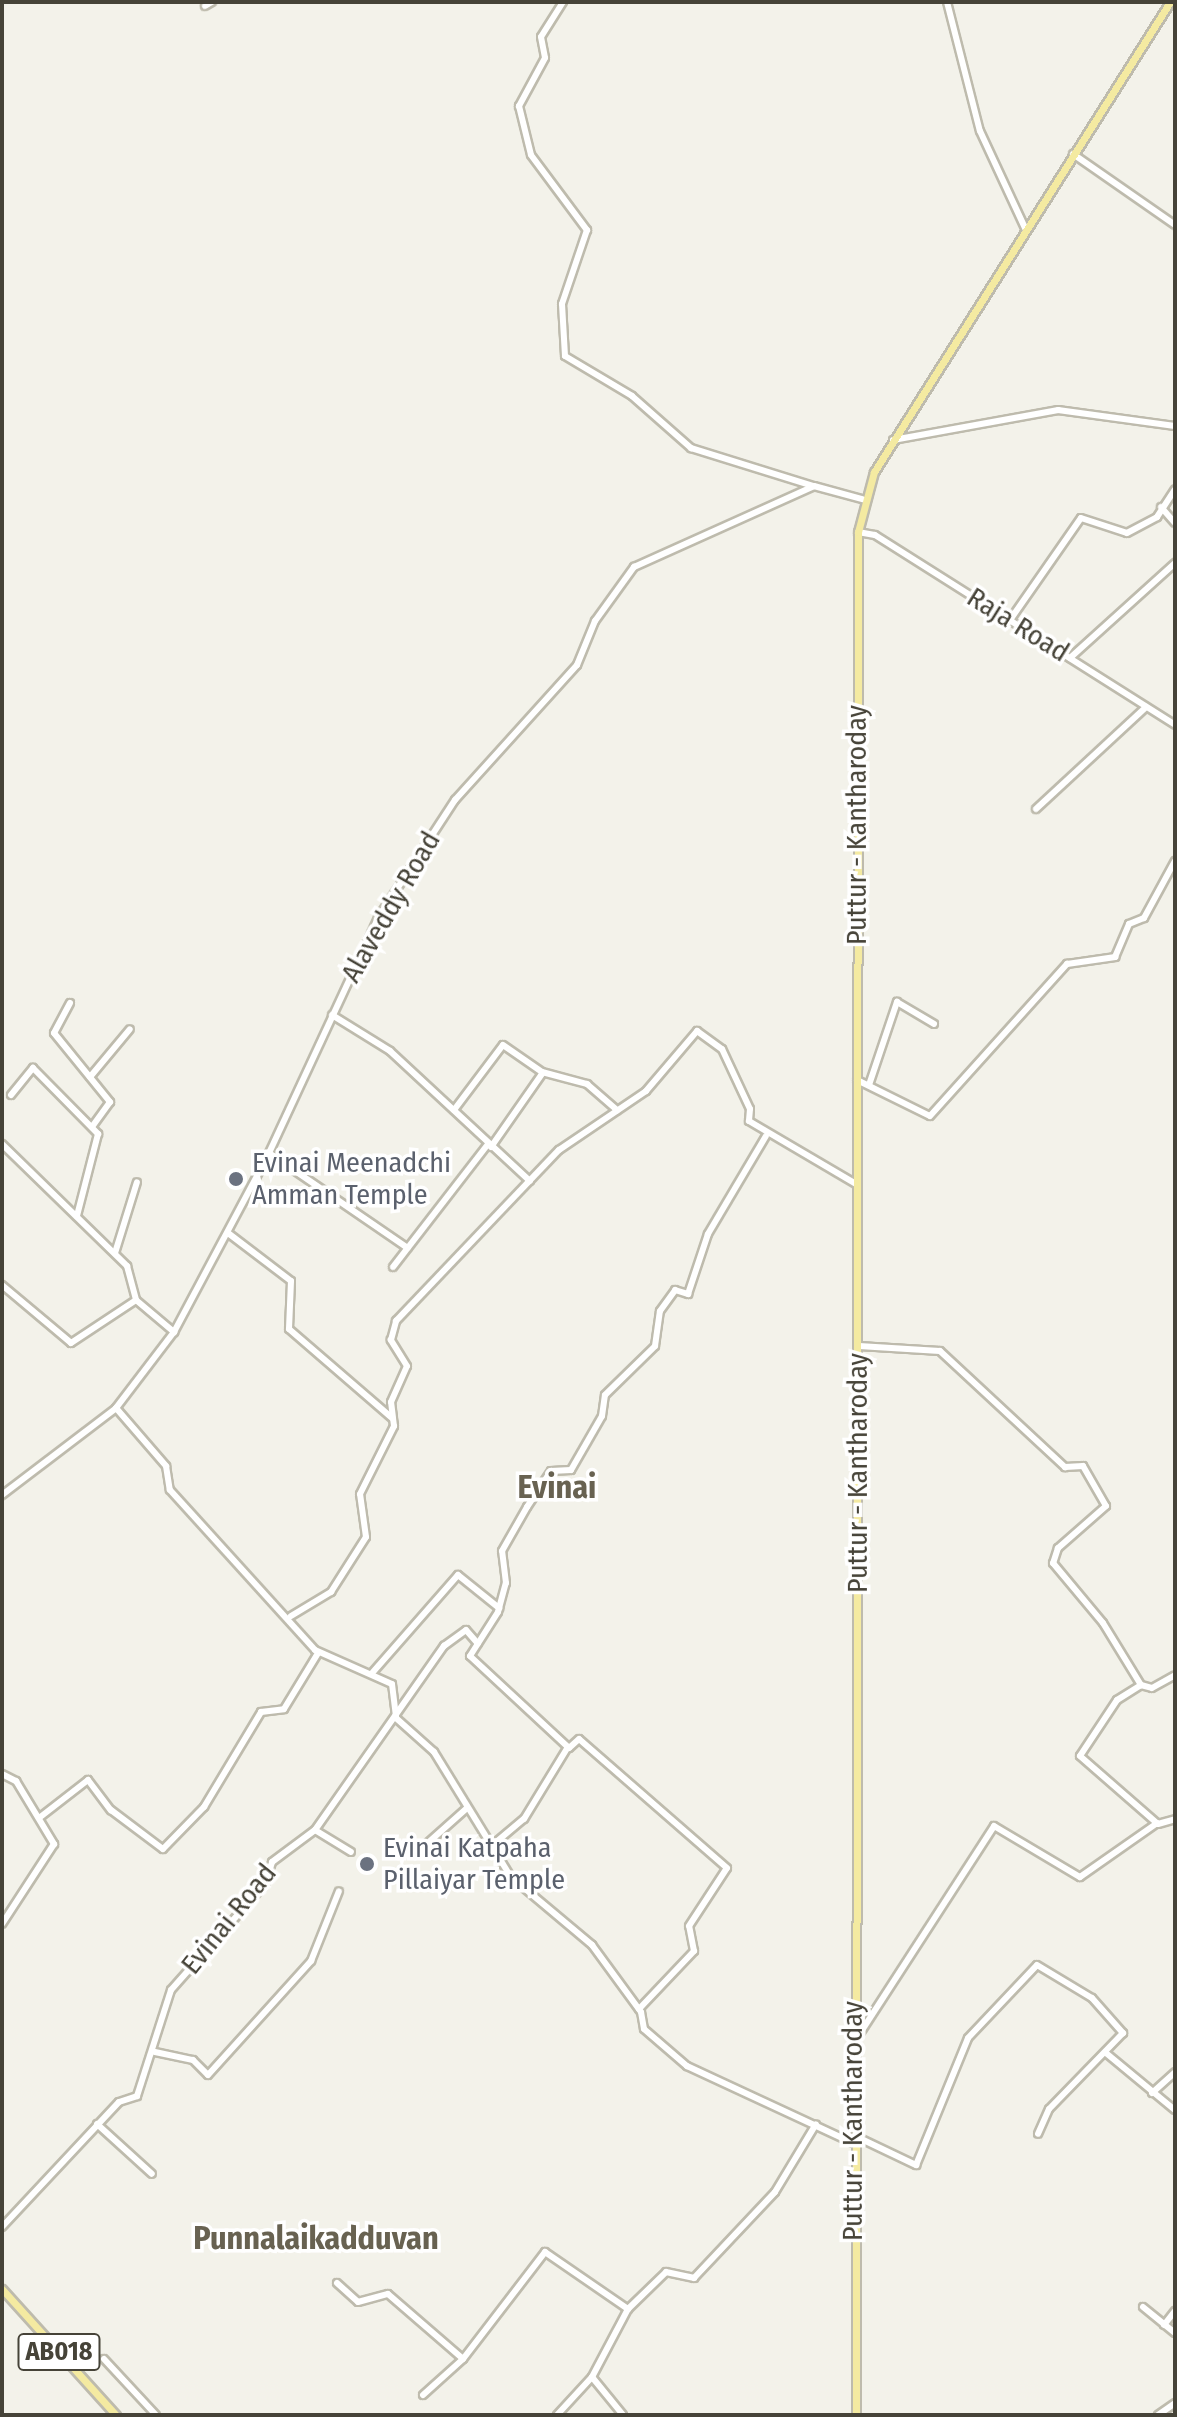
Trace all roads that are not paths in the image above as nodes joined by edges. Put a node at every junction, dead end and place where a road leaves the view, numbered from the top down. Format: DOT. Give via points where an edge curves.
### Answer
graph roads {
  1 [pos="563,2"];
  2 [pos="947,2"];
  3 [pos="1170,2"];
  4 [pos="1073,154"];
  5 [pos="1175,225"];
  6 [pos="1026,230"];
  7 [pos="1175,426"];
  8 [pos="893,440"];
  9 [pos="814,486"];
  10 [pos="1175,489"];
  11 [pos="862,499"];
  12 [pos="1161,507"];
  13 [pos="1175,523"];
  14 [pos="858,532"];
  15 [pos="1175,563"];
  16 [pos="1010,620"];
  17 [pos="1070,658"];
  18 [pos="1146,707"];
  19 [pos="1175,725"];
  20 [pos="1036,809"];
  21 [pos="1175,861"];
  22 [pos="70,1003"];
  23 [pos="332,1015"];
  24 [pos="934,1024"];
  25 [pos="130,1029"];
  26 [pos="542,1074"];
  27 [pos="90,1077"];
  28 [pos="857,1080"];
  29 [pos="869,1085"];
  30 [pos="11,1095"];
  31 [pos="454,1110"];
  32 [pos="617,1110"];
  33 [pos="93,1125"];
  34 [pos="766,1136"];
  35 [pos="2,1144"];
  36 [pos="490,1146"];
  37 [pos="269,1153"];
  38 [pos="530,1181"];
  39 [pos="137,1182"];
  40 [pos="856,1184"];
  41 [pos="77,1216"];
  42 [pos="228,1233"];
  43 [pos="408,1248"];
  44 [pos="115,1253"];
  45 [pos="393,1267"];
  46 [pos="2,1285"];
  47 [pos="136,1300"];
  48 [pos="174,1332"];
  49 [pos="859,1346"];
  50 [pos="116,1408"];
  51 [pos="395,1421"];
  52 [pos="2,1495"];
  53 [pos="499,1608"];
  54 [pos="291,1616"];
  55 [pos="478,1644"];
  56 [pos="318,1653"];
  57 [pos="373,1672"];
  58 [pos="1175,1675"];
  59 [pos="1141,1685"];
  60 [pos="396,1718"];
  61 [pos="568,1747"];
  62 [pos="2,1774"];
  63 [pos="467,1808"];
  64 [pos="39,1818"];
  65 [pos="1175,1819"];
  66 [pos="1157,1823"];
  67 [pos="315,1830"];
  68 [pos="495,1843"];
  69 [pos="351,1852"];
  70 [pos="399,1852"];
  71 [pos="339,1891"];
  72 [pos="2,1924"];
  73 [pos="639,2009"];
  74 [pos="854,2044"];
  75 [pos="155,2052"];
  76 [pos="1106,2053"];
  77 [pos="1175,2072"];
  78 [pos="1152,2093"];
  79 [pos="1175,2110"];
  80 [pos="97,2124"];
  81 [pos="816,2124"];
  82 [pos="1038,2134"];
  83 [pos="853,2139"];
  84 [pos="152,2174"];
  85 [pos="2,2227"];
  86 [pos="337,2283"];
  87 [pos="2,2289"];
  88 [pos="1143,2307"];
  89 [pos="628,2309"];
  90 [pos="1175,2311"];
  91 [pos="1164,2325"];
  92 [pos="1175,2333"];
  93 [pos="104,2359"];
  94 [pos="463,2359"];
  95 [pos="592,2377"];
  96 [pos="423,2395"];
  97 [pos="1175,2403"];
  98 [pos="116,2415"];
  99 [pos="156,2415"];
  100 [pos="557,2415"];
  101 [pos="623,2415"];
  102 [pos="856,2415"];
  103 [pos="1158,2415"];
  1 -- 9 [label="street" via="541,37 545,58 519,106 531,155 587,230 562,304 565,356 632,396 691,448"];
  2 -- 6 [label="street" via="980,131"];
  3 -- 4 [label="main road"];
  4 -- 5 [label="street"];
  4 -- 6 [label="main road"];
  6 -- 8 [label="main road"];
  7 -- 8 [label="street" via="1058,410"];
  8 -- 11 [label="main road"];
  9 -- 11 [label="street"];
  9 -- 23 [label="street, Alaveddy Road" via="634,567 595,621 577,665 455,800 378,918"];
  10 -- 12 [label="street"];
  11 -- 14 [label="main road, Puttur - Kantharoday"];
  12 -- 13 [label="street"];
  12 -- 16 [label="street" via="1157,517 1127,533 1081,518"];
  14 -- 16 [label="street, Raja Road"];
  14 -- 28 [label="main road, Puttur - Kantharoday"];
  15 -- 17 [label="street"];
  16 -- 17 [label="street, Raja Road"];
  17 -- 18 [label="street, Raja Road"];
  18 -- 19 [label="street, Raja Road"];
  18 -- 20 [label="street"];
  21 -- 29 [label="street" via="1144,918 1129,924 1115,957 1067,964 930,1116"];
  22 -- 27 [label="street" via="54,1033"];
  23 -- 31 [label="street" via="390,1051"];
  23 -- 37 [label="street, Alaveddy Road"];
  24 -- 29 [label="street" via="897,1002"];
  25 -- 27 [label="street"];
  26 -- 36 [label="street"];
  27 -- 33 [label="street" via="110,1102"];
  28 -- 29 [label="street"];
  28 -- 40 [label="main road, Puttur - Kantharoday"];
  30 -- 33 [label="street" via="33,1068"];
  31 -- 32 [label="street" via="503,1045 542,1072 587,1084"];
  31 -- 36 [label="street"];
  32 -- 34 [label="street" via="703,1031 722,1049 750,1109 749,1121"];
  32 -- 38 [label="street"];
  33 -- 41 [label="street" via="98,1140"];
  34 -- 40 [label="street"];
  34 -- 53 [label="street" via="708,1234 688,1294 675,1290 660,1311 655,1346 605,1395 602,1416 571,1470 551,1471 502,1551 506,1583"];
  35 -- 41 [label="street"];
  36 -- 38 [label="street"];
  36 -- 43 [label="street"];
  37 -- 42 [label="street, Alaveddy Road"];
  37 -- 43 [label="street"];
  38 -- 51 [label="street" via="396,1321 391,1340 407,1366 391,1402"];
  39 -- 44 [label="street"];
  40 -- 49 [label="main road, Puttur - Kantharoday"];
  41 -- 44 [label="street"];
  42 -- 48 [label="street, Alaveddy Road"];
  42 -- 51 [label="street" via="291,1281 289,1329"];
  43 -- 45 [label="street"];
  44 -- 47 [label="street" via="127,1266"];
  46 -- 47 [label="street" via="71,1343"];
  47 -- 48 [label="street"];
  48 -- 50 [label="street, Alaveddy Road"];
  49 -- 59 [label="street" via="940,1351 1065,1467 1083,1466 1106,1506 1051,1558"];
  49 -- 74 [label="main road, Puttur - Kantharoday"];
  50 -- 52 [label="street, Alaveddy Road"];
  50 -- 54 [label="street" via="166,1466 170,1490"];
  51 -- 54 [label="street" via="360,1494 368,1526 361,1549 331,1592"];
  53 -- 55 [label="street"];
  53 -- 57 [label="street" via="458,1575"];
  54 -- 56 [label="street"];
  55 -- 60 [label="street, Evinai Road" via="466,1630 457,1632"];
  55 -- 61 [label="street" via="470,1656 475,1664"];
  56 -- 57 [label="street"];
  56 -- 64 [label="street" via="284,1709 261,1712 204,1807 163,1849 122,1820 88,1780"];
  57 -- 60 [label="street" via="395,1689"];
  58 -- 59 [label="street" via="1152,1688"];
  59 -- 66 [label="street" via="1117,1700 1080,1756"];
  60 -- 63 [label="street" via="434,1752"];
  60 -- 67 [label="street, Evinai Road"];
  61 -- 68 [label="street" via="524,1819"];
  61 -- 73 [label="street" via="579,1739 727,1868 689,1926 694,1951"];
  62 -- 64 [label="street" via="16,1781"];
  63 -- 68 [label="street"];
  63 -- 70 [label="street" via="421,1849"];
  64 -- 72 [label="street" via="54,1844"];
  65 -- 66 [label="street"];
  66 -- 74 [label="street" via="1080,1877 994,1826"];
  67 -- 69 [label="street"];
  67 -- 75 [label="street, Evinai Road" via="272,1862 265,1884 171,1990"];
  68 -- 73 [label="street" via="520,1888 592,1945"];
  71 -- 75 [label="street" via="311,1961 208,2075 193,2060"];
  73 -- 81 [label="street" via="644,2029 687,2066"];
  74 -- 83 [label="main road, Puttur - Kantharoday"];
  75 -- 80 [label="street, Evinai Road" via="137,2096 119,2102"];
  76 -- 78 [label="street"];
  76 -- 82 [label="street" via="1049,2109"];
  76 -- 83 [label="street" via="1123,2033 1118,2026 1092,1998 1037,1965 968,2038 916,2165"];
  77 -- 78 [label="street"];
  78 -- 79 [label="street"];
  80 -- 84 [label="street"];
  80 -- 85 [label="street, Evinai Road"];
  81 -- 83 [label="street"];
  81 -- 89 [label="street" via="775,2192 694,2278 666,2272"];
  83 -- 102 [label="main road, Puttur - Kantharoday"];
  86 -- 94 [label="street" via="358,2302 388,2294"];
  87 -- 98 [label="main road, AB018"];
  88 -- 91 [label="street"];
  89 -- 94 [label="street" via="545,2252"];
  89 -- 95 [label="street"];
  90 -- 91 [label="street"];
  91 -- 92 [label="street"];
  93 -- 99 [label="street"];
  94 -- 96 [label="street"];
  95 -- 100 [label="street"];
  95 -- 101 [label="street"];
  97 -- 103 [label="street"];
}
